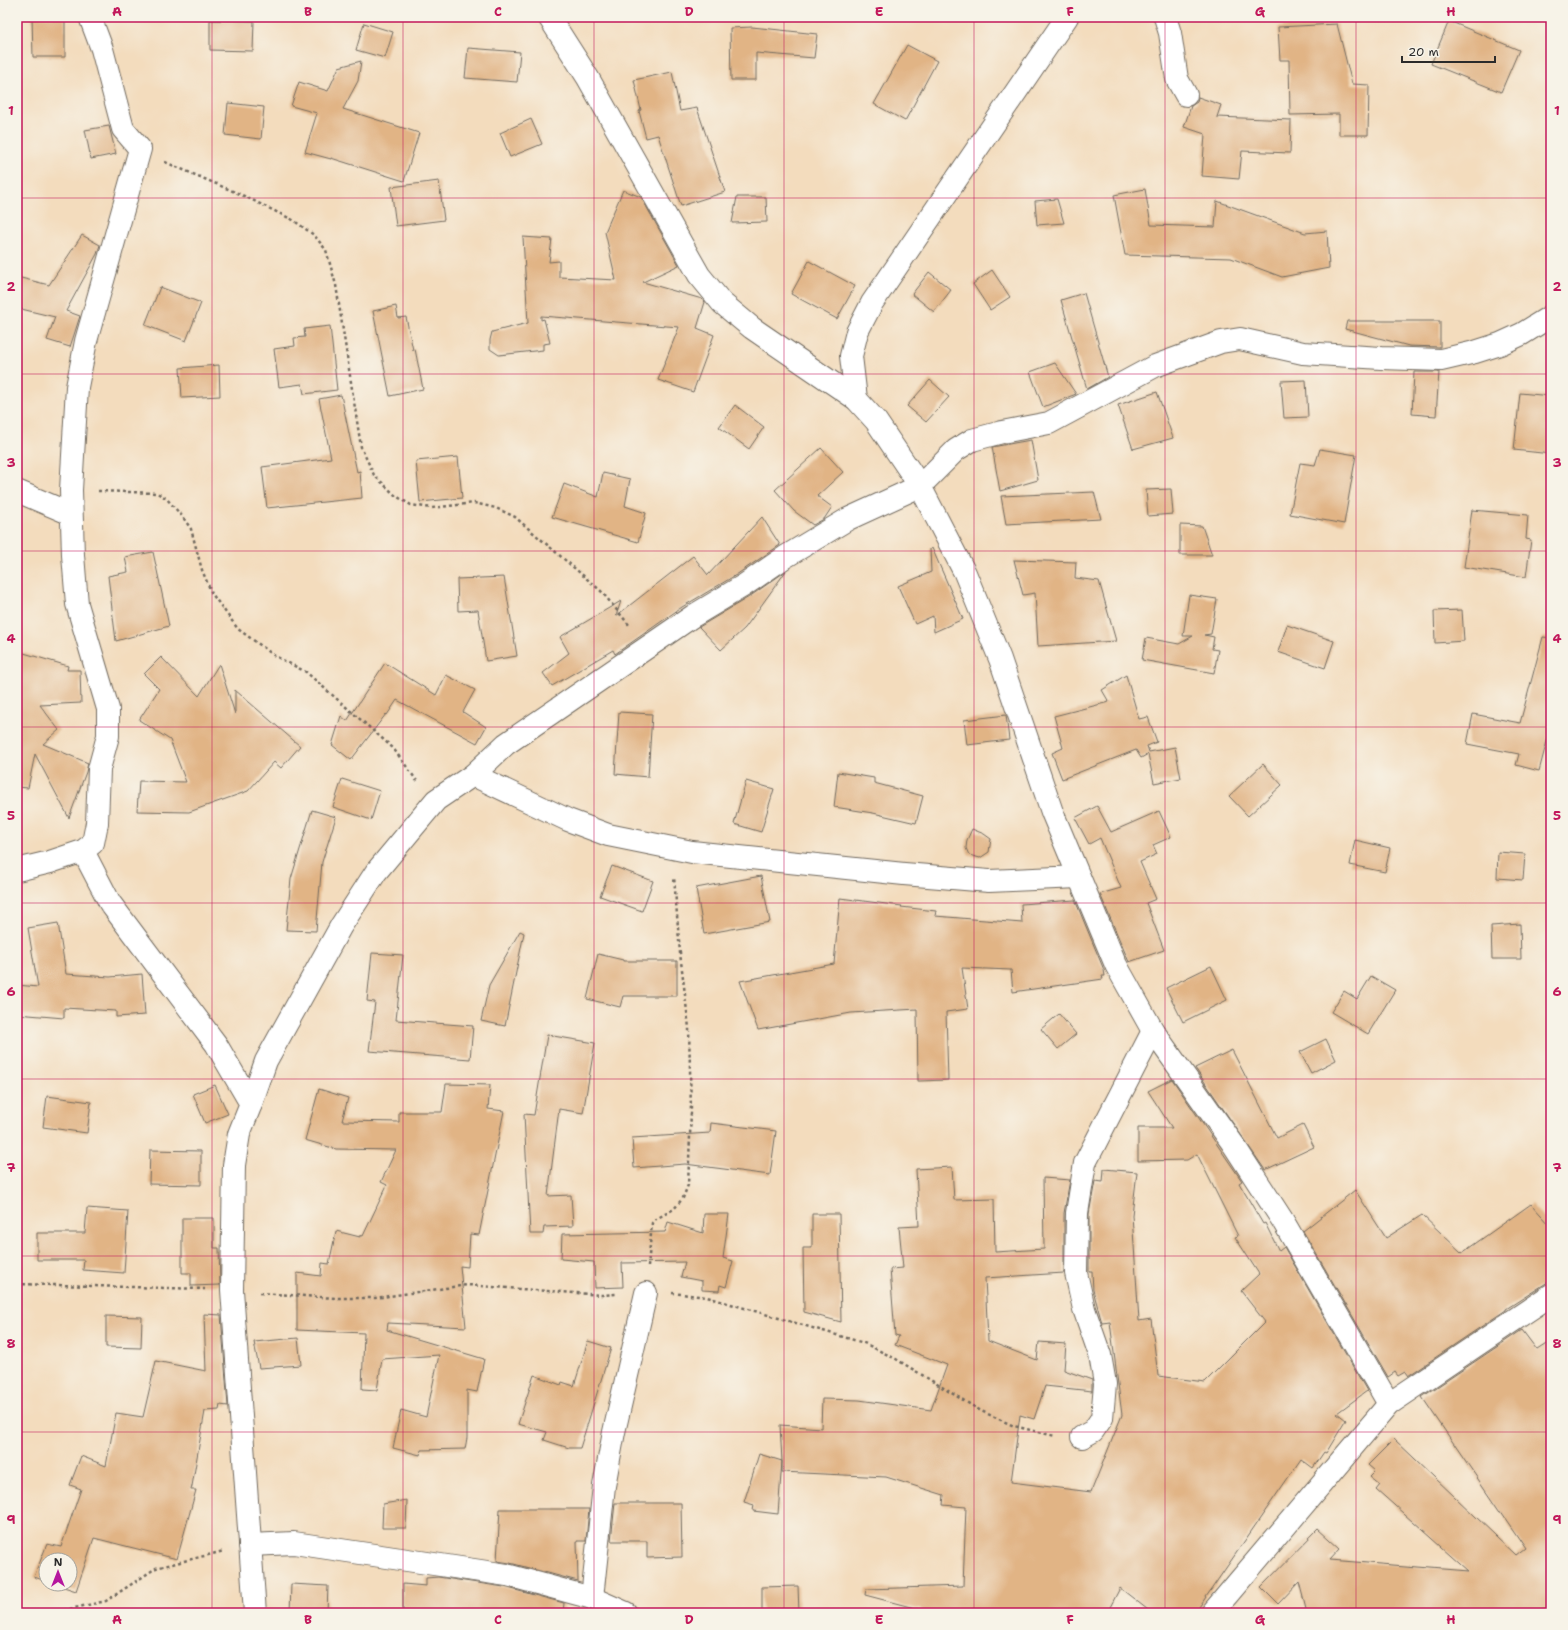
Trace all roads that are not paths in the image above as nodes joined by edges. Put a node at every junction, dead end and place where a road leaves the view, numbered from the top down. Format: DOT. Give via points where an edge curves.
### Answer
graph roads {
  1 [pos="90,17"];
  2 [pos="549,17"];
  3 [pos="1067,17"];
  4 [pos="1165,17"];
  5 [pos="1186,95"];
  6 [pos="1551,316"];
  7 [pos="856,399"];
  8 [pos="920,486"];
  9 [pos="17,491"];
  10 [pos="71,514"];
  11 [pos="473,775"];
  12 [pos="83,851"];
  13 [pos="17,870"];
  14 [pos="1080,876"];
  15 [pos="1153,1031"];
  16 [pos="251,1104"];
  17 [pos="646,1293"];
  18 [pos="1551,1295"];
  19 [pos="1389,1404"];
  20 [pos="1082,1437"];
  21 [pos="250,1545"];
  22 [pos="592,1598"];
  23 [pos="255,1613"];
  24 [pos="626,1613"];
  25 [pos="1212,1613"];
  1 -- 10 [label="street" via="102,49 123,128 140,149 86,341 77,387"];
  2 -- 7 [label="street" via="588,78 699,275 722,303 752,328"];
  3 -- 7 [label="street" via="872,303 857,332 851,356"];
  4 -- 5 [label="street" via="1177,79"];
  6 -- 8 [label="street" via="1500,344 1441,360 1303,353 1240,339 1221,342 1155,366 1049,423 972,440 956,450"];
  7 -- 8 [label="street" via="876,421"];
  8 -- 11 [label="street" via="848,519 784,557 506,744"];
  8 -- 14 [label="street" via="964,573 1000,659 1052,812"];
  9 -- 10 [label="street"];
  10 -- 12 [label="street" via="77,604 108,709 108,736 99,769 97,823 93,843"];
  11 -- 14 [label="street" via="568,820 608,835 692,852 896,874 989,881"];
  11 -- 16 [label="street" via="436,800 376,872 341,926 266,1061"];
  12 -- 13 [label="street"];
  12 -- 16 [label="street" via="110,903 216,1044"];
  14 -- 15 [label="street" via="1116,965"];
  15 -- 19 [label="street" via="1233,1144 1283,1221"];
  15 -- 20 [label="street" via="1084,1163 1077,1213 1076,1274 1100,1355 1105,1384 1102,1418 1093,1431"];
  16 -- 21 [label="street" via="239,1134 234,1165 232,1290"];
  17 -- 22 [label="street" via="604,1486"];
  18 -- 19 [label="street"];
  19 -- 25 [label="street"];
  21 -- 22 [label="street" via="294,1543 462,1567 507,1575"];
  21 -- 23 [label="street"];
  22 -- 24 [label="street"];
}
